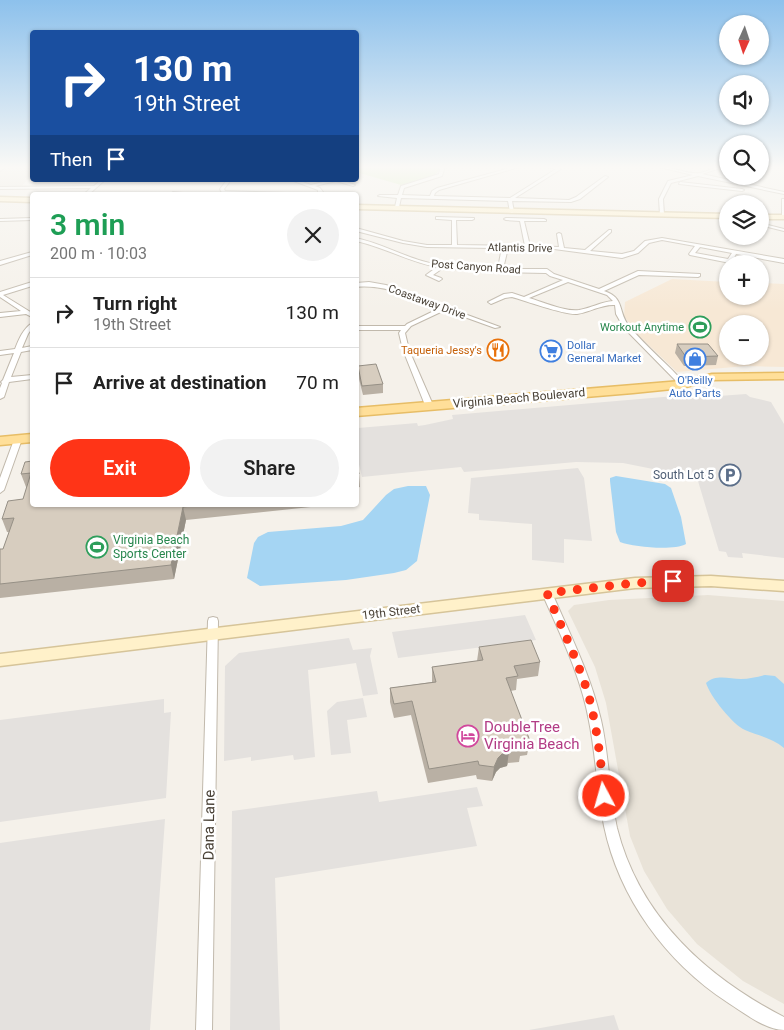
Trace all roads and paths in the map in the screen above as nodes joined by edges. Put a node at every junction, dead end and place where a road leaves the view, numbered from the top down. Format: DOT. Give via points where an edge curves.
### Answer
graph roads {
  1 [pos="615,214"];
  2 [pos="662,215"];
  3 [pos="719,216"];
  4 [pos="769,217"];
  5 [pos="784,217"];
  6 [pos="438,218"];
  7 [pos="454,218"];
  8 [pos="30,219"];
  9 [pos="472,219"];
  10 [pos="506,219"];
  11 [pos="0,220"];
  12 [pos="522,220"];
  13 [pos="544,220"];
  14 [pos="770,226"];
  15 [pos="359,230"];
  16 [pos="784,230"];
  17 [pos="609,231"];
  18 [pos="559,234"];
  19 [pos="662,239"];
  20 [pos="359,240"];
  21 [pos="699,245"];
  22 [pos="454,247"];
  23 [pos="528,248"];
  24 [pos="562,249"];
  25 [pos="504,252"];
  26 [pos="586,252"];
  27 [pos="735,252"];
  28 [pos="30,255"];
  29 [pos="784,261"];
  30 [pos="0,263"];
  31 [pos="443,266"];
  32 [pos="500,270"];
  33 [pos="698,274"];
  34 [pos="439,279"];
  35 [pos="568,280"];
  36 [pos="30,285"];
  37 [pos="359,285"];
  38 [pos="599,290"];
  39 [pos="0,295"];
  40 [pos="525,298"];
  41 [pos="491,302"];
  42 [pos="618,303"];
  43 [pos="445,308"];
  44 [pos="30,313"];
  45 [pos="0,315"];
  46 [pos="497,327"];
  47 [pos="30,328"];
  48 [pos="359,328"];
  49 [pos="405,328"];
  50 [pos="30,348"];
  51 [pos="17,350"];
  52 [pos="0,353"];
  53 [pos="784,376"];
  54 [pos="30,377"];
  55 [pos="3,382"];
  56 [pos="784,383"];
  57 [pos="682,384"];
  58 [pos="0,397"];
  59 [pos="429,405"];
  60 [pos="359,412"];
  61 [pos="30,438"];
  62 [pos="18,439"];
  63 [pos="0,441"];
  64 [pos="0,490"];
  65 [pos="784,586"];
  66 [pos="547,593"];
  67 [pos="213,627"];
  68 [pos="0,660"];
  69 [pos="784,1026"];
  70 [pos="204,1030"];
  1 -- 2 [label="main road"];
  2 -- 3 [label="main road"];
  4 -- 5 [label="main road"];
  6 -- 7 [label="street"];
  7 -- 9 [label="street"];
  7 -- 22 [label="street"];
  8 -- 11 [label="street"];
  10 -- 12 [label="street"];
  12 -- 13 [label="street"];
  12 -- 23 [label="street"];
  14 -- 16 [label="street"];
  15 -- 22 [label="street, Atlantis Drive" via="403,242"];
  17 -- 26 [label="street"];
  18 -- 24 [label="street"];
  19 -- 21 [label="street"];
  19 -- 26 [label="street, Atlantis Drive" via="648,242 636,252 622,256"];
  20 -- 31 [label="street, Post Canyon Road" via="410,259"];
  21 -- 27 [label="street"];
  21 -- 27 [label="street" via="692,254 730,261"];
  22 -- 23 [label="street, Atlantis Drive"];
  23 -- 24 [label="street, Atlantis Drive"];
  24 -- 26 [label="street, Atlantis Drive"];
  25 -- 32 [label="street"];
  27 -- 29 [label="street"];
  28 -- 30 [label="street"];
  31 -- 32 [label="street, Post Canyon Road"];
  31 -- 34 [label="street" via="429,274"];
  32 -- 35 [label="street, Post Canyon Road" via="547,270"];
  33 -- 38 [label="street" via="638,273"];
  35 -- 38 [label="street, Post Canyon Road"];
  35 -- 40 [label="street"];
  36 -- 39 [label="street"];
  37 -- 43 [label="street, Coastaway Drive" via="384,286"];
  38 -- 42 [label="street, Post Canyon Road" via="614,297"];
  39 -- 44 [label="street"];
  40 -- 41 [label="street" via="508,295"];
  40 -- 42 [label="street" via="572,312 582,312 605,302"];
  42 -- 57 [label="street" via="619,314 626,327"];
  43 -- 46 [label="street, Coastaway Drive"];
  43 -- 49 [label="street"];
  44 -- 45 [label="street"];
  47 -- 51 [label="street"];
  48 -- 49 [label="street"];
  49 -- 59 [label="street" via="402,333 406,350"];
  50 -- 51 [label="street"];
  51 -- 52 [label="street"];
  51 -- 55 [label="street"];
  53 -- 57 [label="main road, Virginia Beach Boulevard" via="706,378"];
  54 -- 55 [label="street"];
  55 -- 58 [label="street"];
  56 -- 57 [label="main road, Virginia Beach Boulevard"];
  57 -- 59 [label="main road, Virginia Beach Boulevard"];
  59 -- 60 [label="main road, Virginia Beach Boulevard"];
  61 -- 62 [label="main road"];
  62 -- 63 [label="main road"];
  62 -- 64 [label="street"];
  65 -- 66 [label="main road, 19th Street" via="673,581"];
  66 -- 67 [label="main road, 19th Street"];
  66 -- 69 [label="street" via="587,692 595,721 611,831 637,898 654,924 700,973 753,1011"];
  67 -- 68 [label="main road, 19th Street"];
  67 -- 70 [label="street, Dana Lane"];
}
